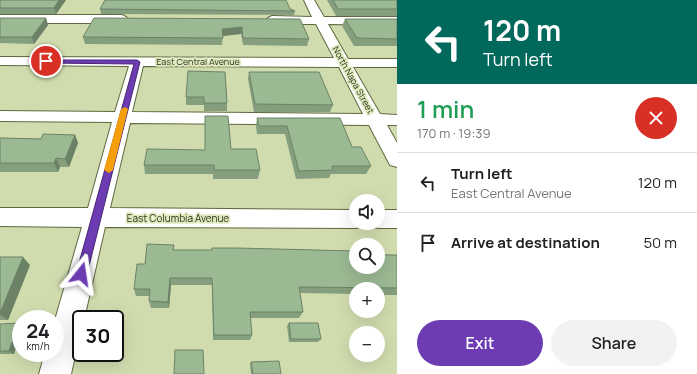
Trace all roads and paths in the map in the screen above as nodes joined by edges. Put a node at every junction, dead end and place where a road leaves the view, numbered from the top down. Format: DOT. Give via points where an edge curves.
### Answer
graph roads {
  1 [pos="309,0"];
  2 [pos="0,19"];
  3 [pos="133,19"];
  4 [pos="258,20"];
  5 [pos="320,20"];
  6 [pos="397,21"];
  7 [pos="0,61"];
  8 [pos="137,62"];
  9 [pos="344,62"];
  10 [pos="397,63"];
  11 [pos="0,116"];
  12 [pos="122,117"];
  13 [pos="375,120"];
  14 [pos="397,120"];
  15 [pos="397,160"];
  16 [pos="0,216"];
  17 [pos="96,218"];
  18 [pos="349,219"];
  19 [pos="385,219"];
  20 [pos="397,219"];
  21 [pos="55,374"];
  1 -- 5 [label="street, North Napa Street"];
  2 -- 3 [label="street"];
  4 -- 5 [label="street"];
  5 -- 6 [label="street"];
  5 -- 9 [label="street, North Napa Street"];
  7 -- 8 [label="street, East Central Avenue"];
  8 -- 9 [label="street, East Central Avenue"];
  8 -- 12 [label="street"];
  9 -- 10 [label="street, East Central Avenue"];
  9 -- 13 [label="street, North Napa Street"];
  11 -- 12 [label="street"];
  12 -- 13 [label="street"];
  12 -- 17 [label="street"];
  13 -- 14 [label="street"];
  13 -- 15 [label="street, North Napa Street"];
  16 -- 17 [label="street, East Columbia Avenue"];
  17 -- 18 [label="street, East Columbia Avenue"];
  17 -- 21 [label="street"];
  19 -- 20 [label="street"];
}
